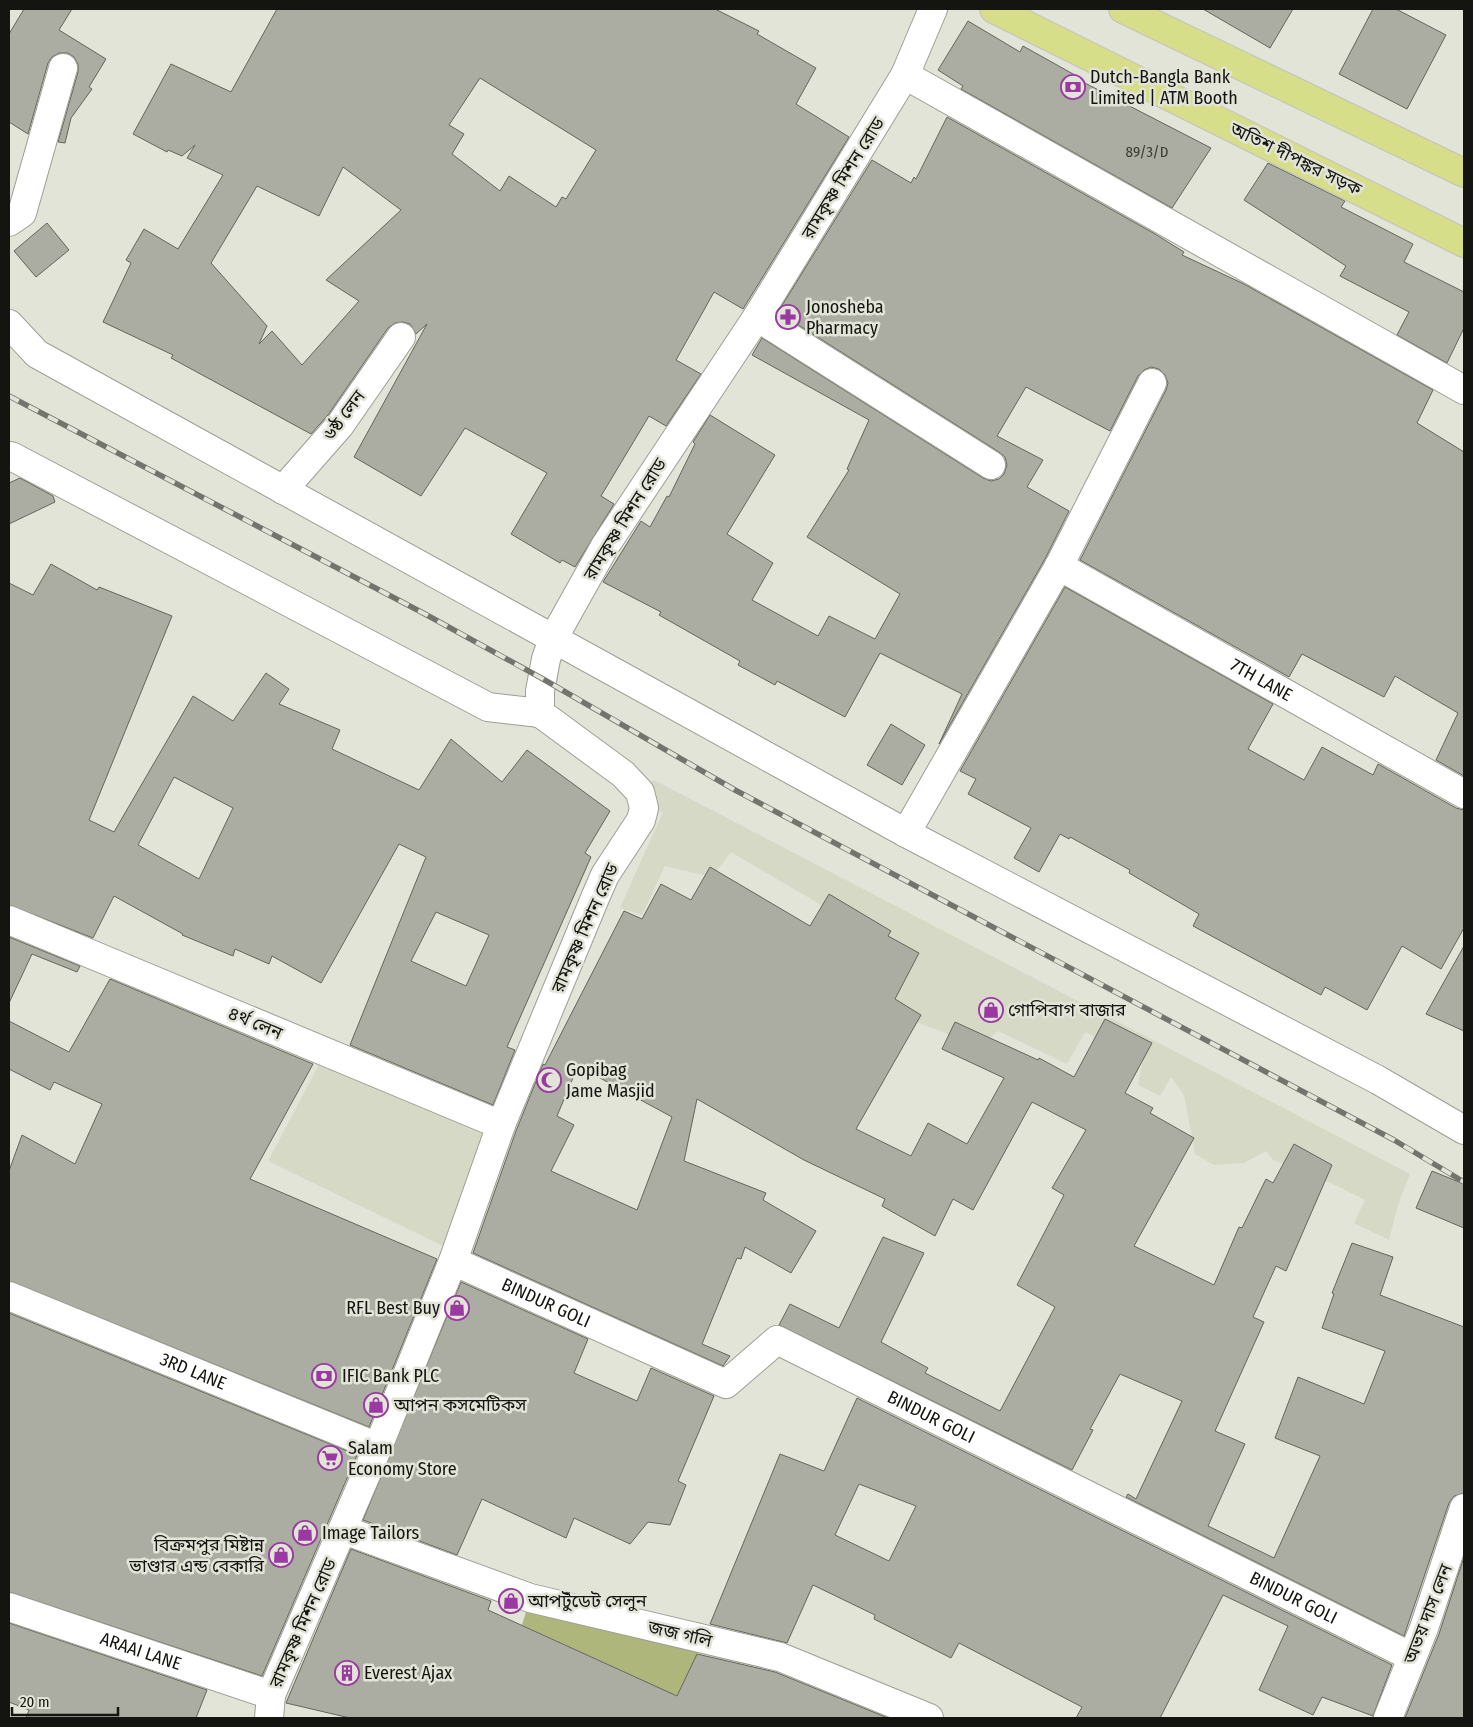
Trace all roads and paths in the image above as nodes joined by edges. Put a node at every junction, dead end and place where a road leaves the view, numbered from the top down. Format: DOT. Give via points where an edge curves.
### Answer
graph roads {
  1 [pos="933,9"];
  2 [pos="994,9"];
  3 [pos="1123,9"];
  4 [pos="63,68"];
  5 [pos="906,75"];
  6 [pos="1464,173"];
  7 [pos="9,222"];
  8 [pos="1464,243"];
  9 [pos="757,317"];
  10 [pos="9,324"];
  11 [pos="401,337"];
  12 [pos="1152,383"];
  13 [pos="1464,390"];
  14 [pos="10,457"];
  15 [pos="991,465"];
  16 [pos="283,490"];
  17 [pos="1059,566"];
  18 [pos="553,639"];
  19 [pos="540,713"];
  20 [pos="1464,794"];
  21 [pos="906,833"];
  22 [pos="9,920"];
  23 [pos="501,1125"];
  24 [pos="1464,1130"];
  25 [pos="453,1261"];
  26 [pos="9,1296"];
  27 [pos="378,1447"];
  28 [pos="1464,1508"];
  29 [pos="344,1530"];
  30 [pos="9,1607"];
  31 [pos="1412,1657"];
  32 [pos="270,1707"];
  33 [pos="928,1718"];
  34 [pos="1388,1718"];
  1 -- 5 [label="street, রামকৃষ্ণ মিশন রোড"];
  2 -- 8 [label="main road, অতিশ দীপঙ্কর সড়ক"];
  3 -- 6 [label="main road"];
  4 -- 7 [label="street" via="22,213"];
  5 -- 9 [label="street, রামকৃষ্ণ মিশন রোড"];
  5 -- 13 [label="street"];
  9 -- 15 [label="street"];
  9 -- 18 [label="street, রামকৃষ্ণ মিশন রোড" via="605,546"];
  10 -- 16 [label="street" via="36,354"];
  11 -- 16 [label="street, ৬ষ্ঠ লেন" via="340,425"];
  12 -- 17 [label="street"];
  14 -- 19 [label="street" via="488,707"];
  16 -- 18 [label="street"];
  17 -- 20 [label="street, 7TH LANE"];
  17 -- 21 [label="street"];
  18 -- 19 [label="street, রামকৃষ্ণ মিশন রোড" via="538,703"];
  18 -- 21 [label="street"];
  19 -- 23 [label="street, রামকৃষ্ণ মিশন রোড" via="623,774 640,792 644,808 640,820 605,875"];
  21 -- 24 [label="street" via="1378,1080"];
  22 -- 23 [label="street, ৪র্থ লেন"];
  23 -- 25 [label="street, রামকৃষ্ণ মিশন রোড"];
  25 -- 27 [label="street, রামকৃষ্ণ মিশন রোড"];
  25 -- 31 [label="street, BINDUR GOLI" via="726,1384 777,1340"];
  26 -- 27 [label="street, 3RD LANE"];
  27 -- 29 [label="street, রামকৃষ্ণ মিশন রোড"];
  28 -- 31 [label="street, অভয় দাস লেন"];
  29 -- 32 [label="street, রামকৃষ্ণ মিশন রোড"];
  29 -- 33 [label="street, জজ গলি" via="530,1598 780,1657"];
  30 -- 32 [label="street, ARAAI LANE"];
  31 -- 34 [label="street, অভয় দাস লেন"];
}
